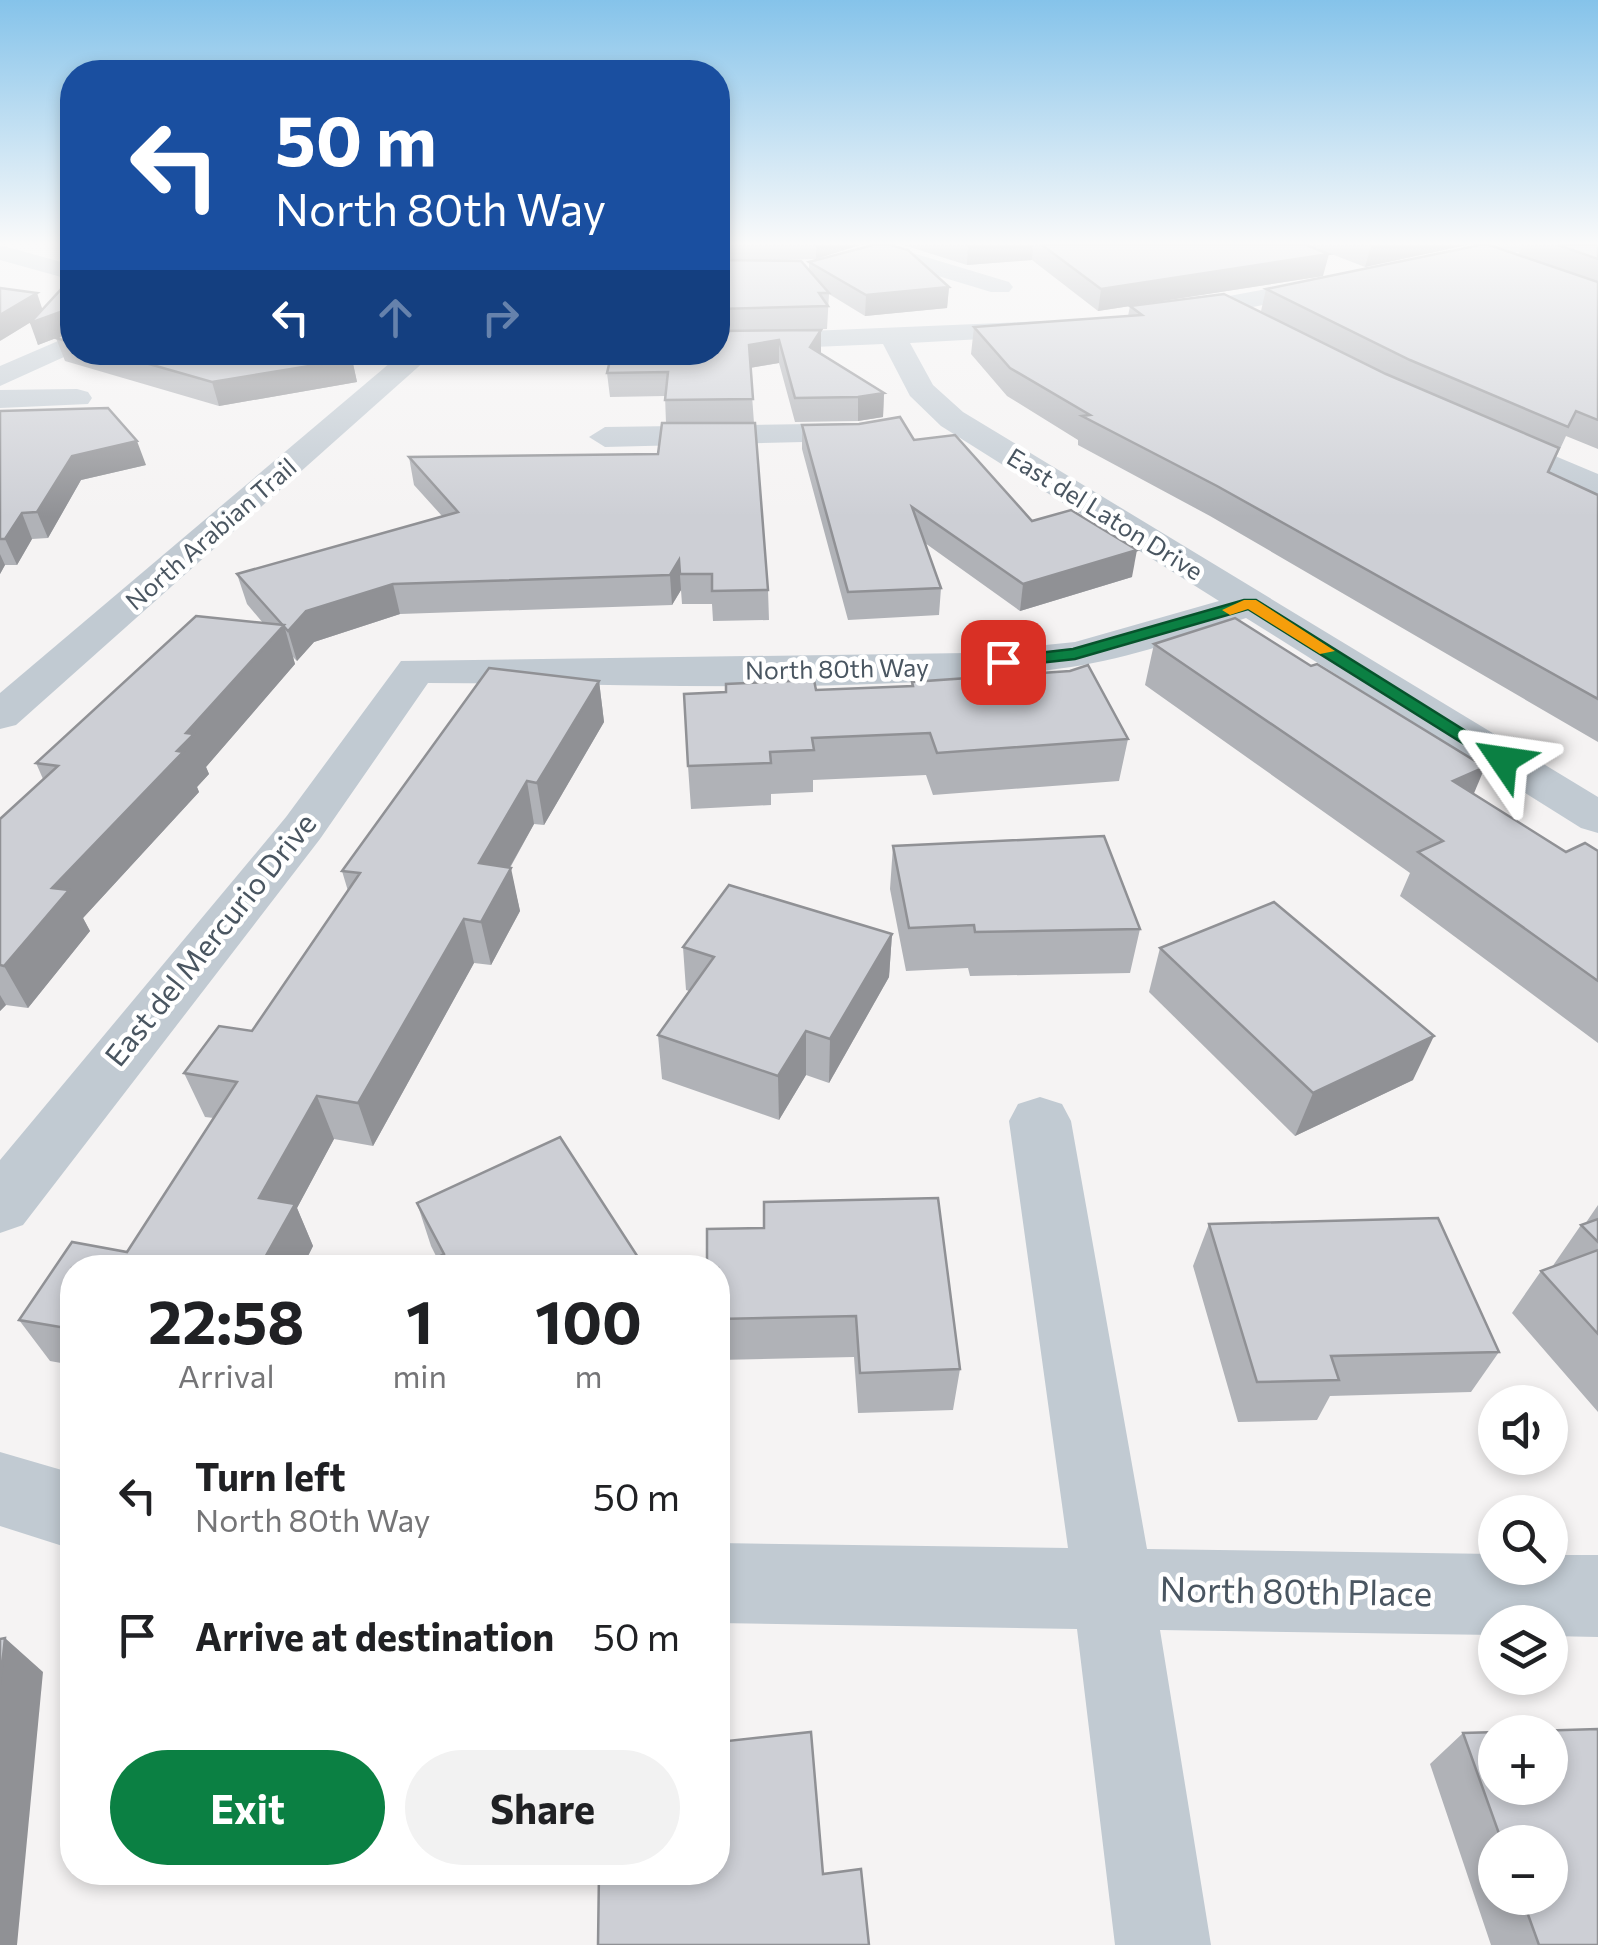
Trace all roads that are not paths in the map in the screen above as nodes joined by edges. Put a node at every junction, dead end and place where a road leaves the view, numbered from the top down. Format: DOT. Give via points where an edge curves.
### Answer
graph roads {
  1 [pos="942,336"];
  2 [pos="894,339"];
  3 [pos="730,344"];
  4 [pos="60,349"];
  5 [pos="406,365"];
  6 [pos="0,377"];
  7 [pos="77,398"];
  8 [pos="0,399"];
  9 [pos="1458,425"];
  10 [pos="922,426"];
  11 [pos="605,436"];
  12 [pos="1598,487"];
  13 [pos="1250,604"];
  14 [pos="416,670"];
  15 [pos="0,716"];
  16 [pos="1598,818"];
  17 [pos="1040,1120"];
  18 [pos="0,1206"];
  19 [pos="0,1489"];
  20 [pos="60,1507"];
  21 [pos="730,1582"];
  22 [pos="1114,1590"];
  23 [pos="1598,1596"];
  24 [pos="1163,1945"];
  1 -- 2 [label="street"];
  2 -- 3 [label="street"];
  2 -- 10 [label="street, East del Laton Drive" via="921,390"];
  4 -- 6 [label="street"];
  5 -- 15 [label="street, North Arabian Trail"];
  7 -- 8 [label="street"];
  9 -- 12 [label="street"];
  10 -- 11 [label="street" via="858,436"];
  10 -- 13 [label="street, East del Laton Drive"];
  13 -- 14 [label="street, North 80th Way" via="1075,654 967,666"];
  13 -- 16 [label="street, East del Laton Drive"];
  14 -- 18 [label="street, East del Mercurio Drive" via="302,828"];
  17 -- 22 [label="street, North 80th Place"];
  19 -- 20 [label="street"];
  21 -- 22 [label="street, North 80th Place"];
  22 -- 23 [label="street, North 80th Place"];
  22 -- 24 [label="street, North 80th Place"];
}
